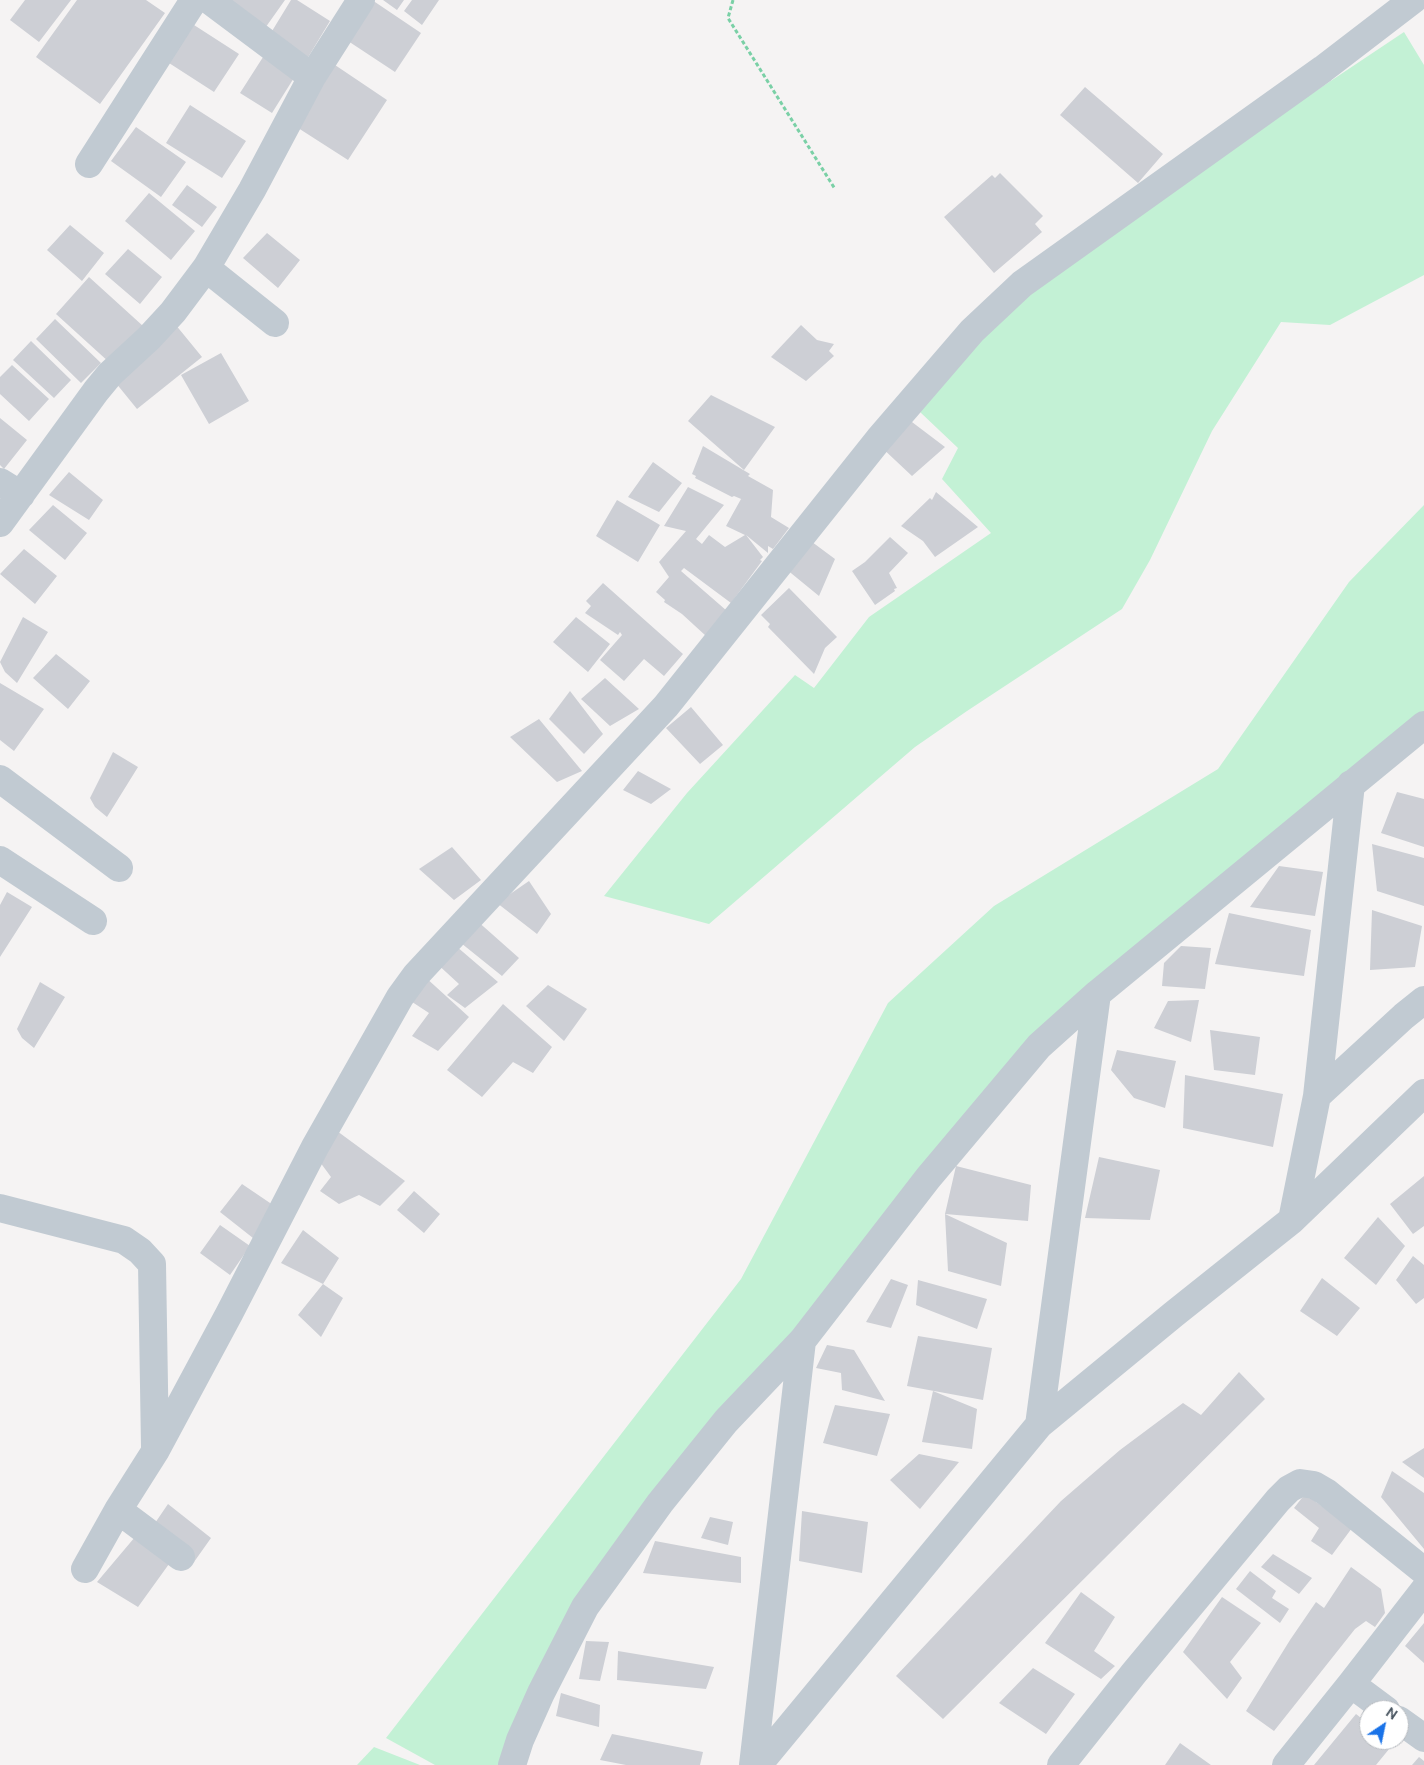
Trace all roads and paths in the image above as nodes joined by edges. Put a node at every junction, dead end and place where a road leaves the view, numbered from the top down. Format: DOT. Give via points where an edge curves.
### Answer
graph roads {
  1 [pos="194,0"];
  2 [pos="209,0"];
  3 [pos="361,0"];
  4 [pos="733,0"];
  5 [pos="1413,0"];
  6 [pos="312,77"];
  7 [pos="89,164"];
  8 [pos="835,189"];
  9 [pos="206,268"];
  10 [pos="275,323"];
  11 [pos="10,488"];
  12 [pos="0,523"];
  13 [pos="1424,725"];
  14 [pos="0,779"];
  15 [pos="1351,784"];
  16 [pos="0,860"];
  17 [pos="119,868"];
  18 [pos="93,921"];
  19 [pos="1097,994"];
  20 [pos="1424,1000"];
  21 [pos="1424,1093"];
  22 [pos="1317,1096"];
  23 [pos="0,1208"];
  24 [pos="1292,1220"];
  25 [pos="802,1341"];
  26 [pos="1039,1425"];
  27 [pos="156,1450"];
  28 [pos="118,1510"];
  29 [pos="181,1557"];
  30 [pos="85,1569"];
  31 [pos="1424,1571"];
  32 [pos="1424,1590"];
  33 [pos="1351,1684"];
  34 [pos="1373,1700"];
  35 [pos="1409,1727"];
  36 [pos="1424,1738"];
  37 [pos="512,1765"];
  38 [pos="753,1765"];
  39 [pos="758,1765"];
  40 [pos="1061,1765"];
  41 [pos="1286,1765"];
  1 -- 7 [label="street"];
  2 -- 6 [label="street"];
  3 -- 6 [label="street"];
  4 -- 8 [label="path" via="728,18"];
  5 -- 27 [label="street" via="1315,75 1022,284 972,331 903,410 666,706 416,975 400,997 315,1146"];
  6 -- 9 [label="street"];
  9 -- 10 [label="street"];
  9 -- 11 [label="street" via="173,312 110,374"];
  11 -- 12 [label="street"];
  13 -- 15 [label="street"];
  14 -- 17 [label="street"];
  15 -- 19 [label="street"];
  15 -- 22 [label="street"];
  16 -- 18 [label="street"];
  19 -- 25 [label="street" via="1039,1046 994,1098"];
  19 -- 26 [label="street"];
  20 -- 22 [label="street"];
  21 -- 24 [label="street"];
  22 -- 24 [label="street"];
  23 -- 27 [label="street" via="124,1240 152,1264"];
  24 -- 26 [label="street"];
  25 -- 37 [label="street" via="726,1421 660,1503 585,1607 541,1693"];
  25 -- 38 [label="street"];
  26 -- 39 [label="street"];
  27 -- 28 [label="street"];
  28 -- 29 [label="street"];
  28 -- 30 [label="street"];
  31 -- 40 [label="street" via="1326,1492 1314,1485 1300,1483 1278,1500"];
  32 -- 33 [label="street"];
  33 -- 34 [label="street"];
  33 -- 41 [label="street"];
  35 -- 36 [label="street"];
}
